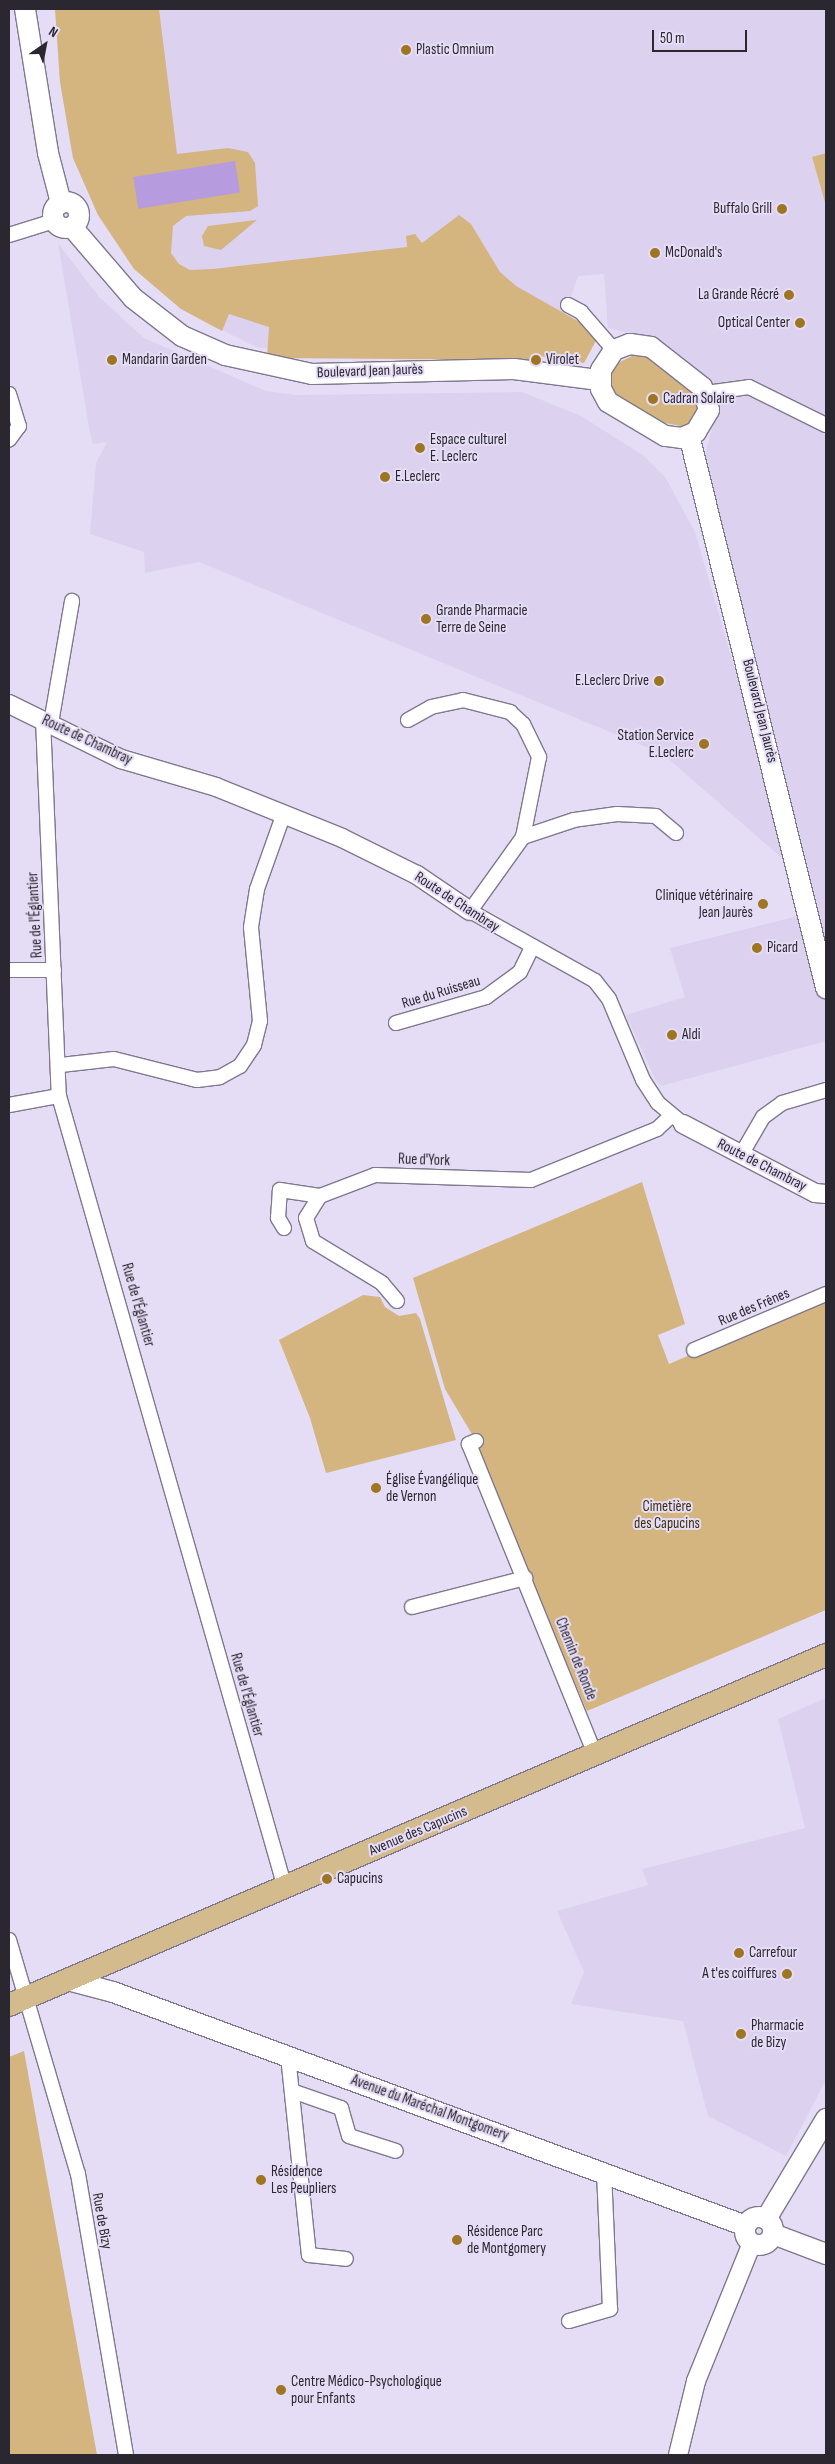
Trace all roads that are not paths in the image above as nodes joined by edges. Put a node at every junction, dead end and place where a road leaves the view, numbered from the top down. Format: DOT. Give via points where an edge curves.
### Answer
graph roads {
  1 [pos="25,9"];
  2 [pos="37,9"];
  3 [pos="38,65"];
  4 [pos="62,217"];
  5 [pos="9,235"];
  6 [pos="568,305"];
  7 [pos="614,350"];
  8 [pos="599,380"];
  9 [pos="706,393"];
  10 [pos="9,394"];
  11 [pos="826,425"];
  12 [pos="689,435"];
  13 [pos="9,440"];
  14 [pos="72,601"];
  15 [pos="9,704"];
  16 [pos="408,720"];
  17 [pos="47,721"];
  18 [pos="284,813"];
  19 [pos="676,833"];
  20 [pos="523,837"];
  21 [pos="470,911"];
  22 [pos="532,947"];
  23 [pos="9,970"];
  24 [pos="54,970"];
  25 [pos="826,988"];
  26 [pos="396,1023"];
  27 [pos="60,1065"];
  28 [pos="826,1090"];
  29 [pos="59,1096"];
  30 [pos="9,1105"];
  31 [pos="677,1120"];
  32 [pos="741,1155"];
  33 [pos="826,1194"];
  34 [pos="320,1196"];
  35 [pos="284,1228"];
  36 [pos="826,1294"];
  37 [pos="397,1301"];
  38 [pos="694,1350"];
  39 [pos="476,1440"];
  40 [pos="525,1578"];
  41 [pos="412,1607"];
  42 [pos="826,1655"];
  43 [pos="595,1754"];
  44 [pos="285,1888"];
  45 [pos="9,1940"];
  46 [pos="102,1964"];
  47 [pos="68,1980"];
  48 [pos="113,1992"];
  49 [pos="18,2001"];
  50 [pos="288,2056"];
  51 [pos="292,2091"];
  52 [pos="826,2119"];
  53 [pos="396,2151"];
  54 [pos="604,2173"];
  55 [pos="770,2227"];
  56 [pos="749,2234"];
  57 [pos="826,2254"];
  58 [pos="346,2258"];
  59 [pos="569,2322"];
  60 [pos="126,2455"];
  61 [pos="678,2455"];
  1 -- 3 [label="main road"];
  2 -- 3 [label="main road"];
  3 -- 4 [label="main road" via="48,153"];
  4 -- 5 [label="street"];
  4 -- 8 [label="main road, Boulevard Jean Jaurès" via="133,298 182,336 225,355 312,374 514,369"];
  6 -- 7 [label="street" via="581,312"];
  7 -- 8 [label="main road"];
  7 -- 9 [label="main road" via="630,344 651,347 691,376"];
  8 -- 12 [label="main road" via="608,402 632,418 666,436"];
  9 -- 11 [label="street" via="750,386"];
  9 -- 12 [label="main road" via="709,410 705,422"];
  10 -- 13 [label="street" via="19,426"];
  12 -- 25 [label="main road, Boulevard Jean Jaurès"];
  14 -- 17 [label="street, Rue de l'Églantier"];
  15 -- 17 [label="street, Route de Chambray"];
  16 -- 20 [label="street" via="432,707 463,700 510,712 523,724 539,757"];
  17 -- 18 [label="street, Route de Chambray" via="121,759"];
  17 -- 24 [label="street, Rue de l'Églantier"];
  18 -- 21 [label="street, Route de Chambray" via="417,875"];
  18 -- 27 [label="street" via="257,889 251,927 260,1021 254,1045 240,1066 220,1077 197,1080 114,1060"];
  19 -- 20 [label="street" via="656,816 618,814 574,820"];
  20 -- 21 [label="street"];
  21 -- 22 [label="street, Route de Chambray"];
  22 -- 26 [label="street, Rue du Ruisseau" via="520,972 486,997"];
  22 -- 31 [label="street, Route de Chambray" via="572,964 595,981 610,999 643,1080"];
  23 -- 24 [label="street"];
  24 -- 27 [label="street, Rue de l'Églantier"];
  27 -- 29 [label="street, Rue de l'Églantier"];
  28 -- 32 [label="street" via="782,1103 762,1118"];
  29 -- 30 [label="street"];
  29 -- 44 [label="street, Rue de l'Églantier"];
  31 -- 32 [label="street, Route de Chambray"];
  31 -- 34 [label="street, Rue d'York" via="531,1180 375,1175"];
  32 -- 33 [label="street, Route de Chambray"];
  34 -- 35 [label="street" via="280,1190 278,1218"];
  34 -- 37 [label="street" via="306,1218 313,1241 382,1283"];
  36 -- 38 [label="street, Rue des Frênes"];
  39 -- 40 [label="street, Chemin de Ronde" via="469,1444"];
  40 -- 41 [label="street"];
  40 -- 43 [label="street, Chemin de Ronde"];
  42 -- 43 [label="main road, Avenue des Capucins"];
  43 -- 44 [label="main road, Avenue des Capucins"];
  44 -- 46 [label="main road, Avenue des Capucins"];
  45 -- 49 [label="street, Rue de Bizy"];
  46 -- 47 [label="main road, Avenue des Capucins"];
  46 -- 48 [label="main road"];
  47 -- 48 [label="main road, Avenue du Maréchal Montgomery"];
  47 -- 49 [label="main road, Avenue des Capucins"];
  48 -- 50 [label="main road, Avenue du Maréchal Montgomery"];
  49 -- 60 [label="street, Rue de Bizy" via="78,2174"];
  50 -- 51 [label="street"];
  50 -- 54 [label="main road, Avenue du Maréchal Montgomery"];
  51 -- 53 [label="street" via="341,2108 349,2136"];
  51 -- 58 [label="street" via="309,2255"];
  52 -- 55 [label="main road"];
  54 -- 56 [label="main road, Avenue du Maréchal Montgomery"];
  54 -- 59 [label="street" via="610,2309"];
  55 -- 56 [label="main road" via="756,2216"];
  55 -- 57 [label="main road"];
  56 -- 61 [label="street" via="696,2381"];
}
